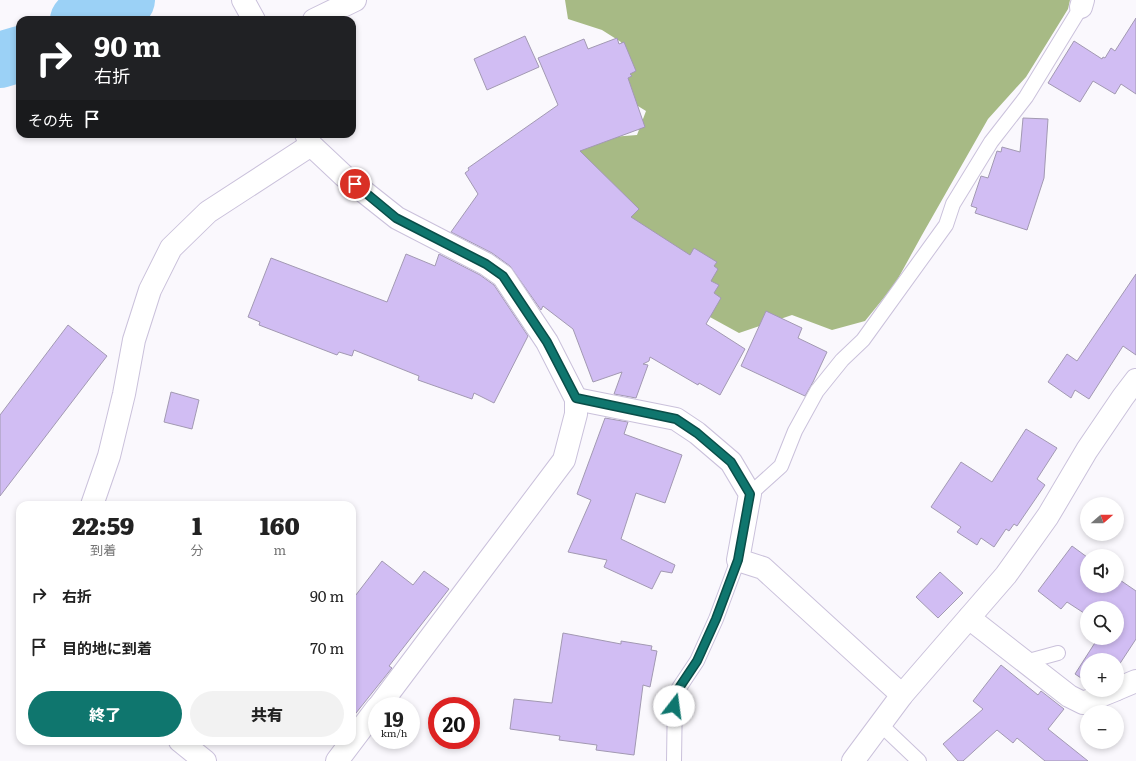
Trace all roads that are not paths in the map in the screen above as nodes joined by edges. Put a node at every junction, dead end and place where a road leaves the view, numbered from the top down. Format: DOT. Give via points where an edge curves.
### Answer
graph roads {
  1 [pos="355,0"];
  2 [pos="1082,3"];
  3 [pos="322,16"];
  4 [pos="308,140"];
  5 [pos="1136,380"];
  6 [pos="576,398"];
  7 [pos="750,494"];
  8 [pos="93,501"];
  9 [pos="738,560"];
  10 [pos="969,618"];
  11 [pos="1058,654"];
  12 [pos="1025,662"];
  13 [pos="1136,681"];
  14 [pos="1124,686"];
  15 [pos="902,695"];
  16 [pos="386,697"];
  17 [pos="1098,697"];
  18 [pos="368,720"];
  19 [pos="880,724"];
  20 [pos="356,736"];
  21 [pos="185,745"];
  22 [pos="349,745"];
  23 [pos="205,761"];
  24 [pos="337,761"];
  25 [pos="674,761"];
  26 [pos="853,761"];
  27 [pos="918,761"];
  1 -- 3 [label="street"];
  2 -- 7 [label="lane" via="1026,97 991,142 953,204 946,226 863,340 842,360 817,391 795,431 781,466"];
  4 -- 6 [label="street" via="344,176 396,218 486,264 503,276 547,342"];
  4 -- 8 [label="street" via="208,212 171,248 150,290 134,340 109,456"];
  5 -- 10 [label="street" via="1086,450 1044,522 1006,576"];
  6 -- 7 [label="street" via="676,419 731,462"];
  6 -- 16 [label="street" via="576,414 564,460"];
  7 -- 9 [label="street"];
  9 -- 15 [label="street" via="763,568"];
  9 -- 25 [label="lane" via="697,661 675,694"];
  10 -- 12 [label="street"];
  10 -- 15 [label="street"];
  11 -- 12 [label="lane"];
  12 -- 17 [label="street" via="1082,703"];
  13 -- 14 [label="street"];
  15 -- 19 [label="street"];
  18 -- 20 [label="street"];
  19 -- 26 [label="street"];
  19 -- 27 [label="lane"];
  21 -- 23 [label="street"];
  22 -- 24 [label="street"];
}
